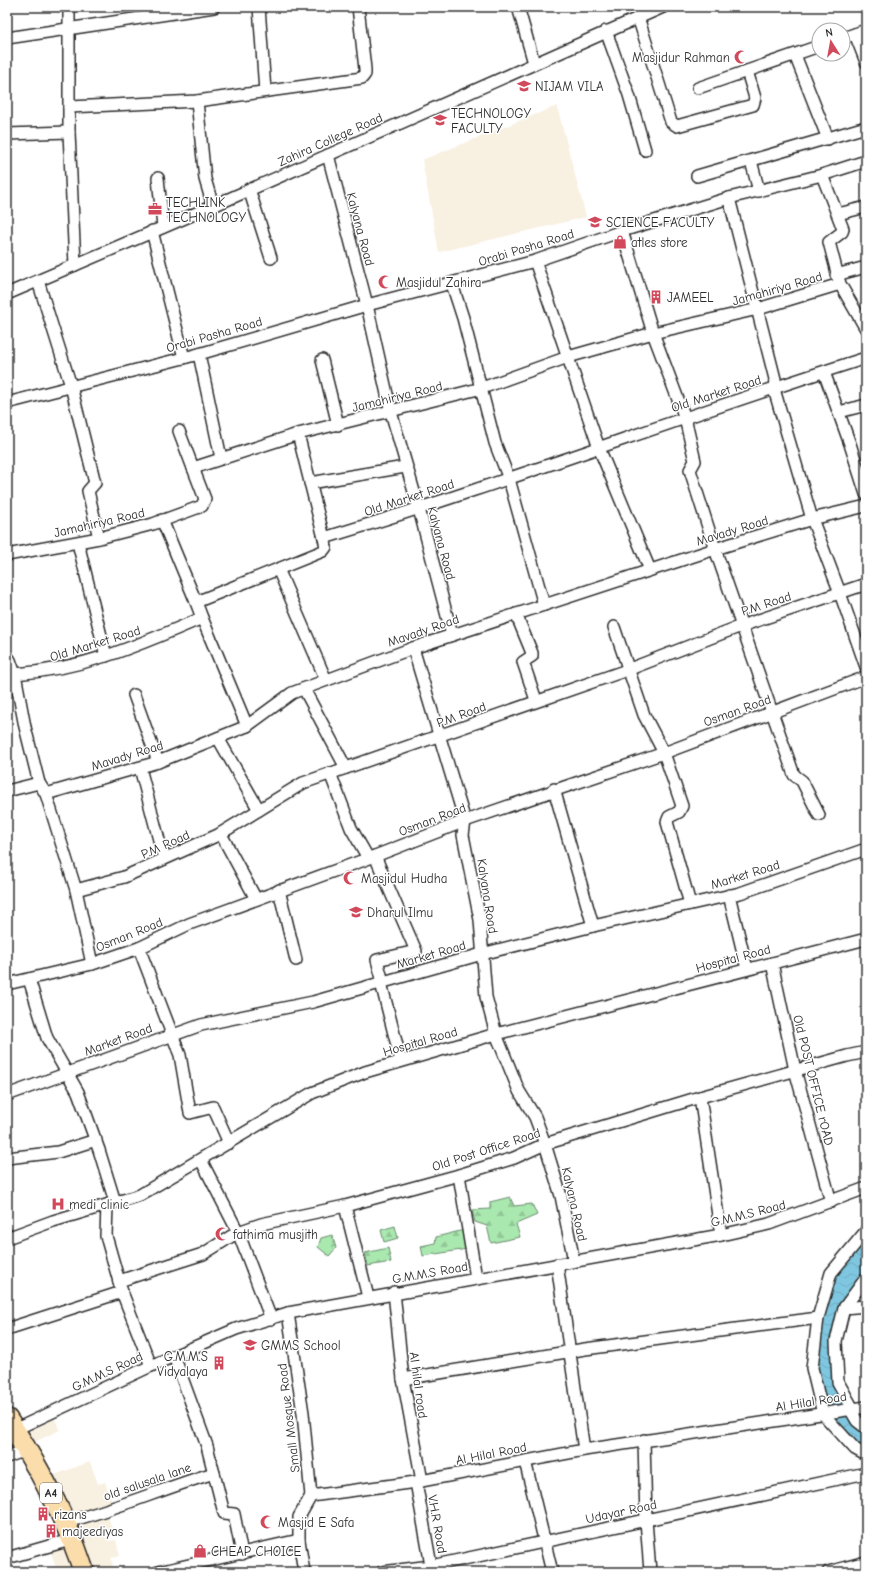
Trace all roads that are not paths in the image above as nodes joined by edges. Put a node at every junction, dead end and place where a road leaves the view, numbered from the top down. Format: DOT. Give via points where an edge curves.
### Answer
graph roads {
  1 [pos="69,7"];
  2 [pos="214,7"];
  3 [pos="259,7"];
  4 [pos="358,7"];
  5 [pos="518,7"];
  6 [pos="663,7"];
  7 [pos="638,17"];
  8 [pos="69,28"];
  9 [pos="606,31"];
  10 [pos="861,32"];
  11 [pos="851,35"];
  12 [pos="7,38"];
  13 [pos="811,49"];
  14 [pos="795,54"];
  15 [pos="866,62"];
  16 [pos="534,63"];
  17 [pos="747,71"];
  18 [pos="698,88"];
  19 [pos="265,91"];
  20 [pos="197,101"];
  21 [pos="69,107"];
  22 [pos="866,127"];
  23 [pos="69,132"];
  24 [pos="7,134"];
  25 [pos="828,139"];
  26 [pos="645,150"];
  27 [pos="328,155"];
  28 [pos="751,161"];
  29 [pos="866,161"];
  30 [pos="822,175"];
  31 [pos="697,176"];
  32 [pos="158,178"];
  33 [pos="250,189"];
  34 [pos="760,191"];
  35 [pos="730,198"];
  36 [pos="212,206"];
  37 [pos="866,207"];
  38 [pos="838,214"];
  39 [pos="158,229"];
  40 [pos="622,231"];
  41 [pos="271,258"];
  42 [pos="534,261"];
  43 [pos="75,265"];
  44 [pos="866,267"];
  45 [pos="838,280"];
  46 [pos="38,281"];
  47 [pos="452,284"];
  48 [pos="7,294"];
  49 [pos="367,305"];
  50 [pos="758,309"];
  51 [pos="866,329"];
  52 [pos="653,333"];
  53 [pos="199,354"];
  54 [pos="568,357"];
  55 [pos="184,358"];
  56 [pos="866,358"];
  57 [pos="322,360"];
  58 [pos="824,372"];
  59 [pos="71,386"];
  60 [pos="482,388"];
  61 [pos="774,389"];
  62 [pos="7,403"];
  63 [pos="866,405"];
  64 [pos="391,412"];
  65 [pos="839,412"];
  66 [pos="685,418"];
  67 [pos="338,425"];
  68 [pos="179,430"];
  69 [pos="298,434"];
  70 [pos="599,448"];
  71 [pos="221,458"];
  72 [pos="405,466"];
  73 [pos="193,468"];
  74 [pos="509,479"];
  75 [pos="310,483"];
  76 [pos="866,494"];
  77 [pos="866,506"];
  78 [pos="419,509"];
  79 [pos="162,520"];
  80 [pos="812,520"];
  81 [pos="98,538"];
  82 [pos="324,538"];
  83 [pos="78,543"];
  84 [pos="714,549"];
  85 [pos="7,555"];
  86 [pos="278,569"];
  87 [pos="650,570"];
  88 [pos="866,584"];
  89 [pos="840,593"];
  90 [pos="196,602"];
  91 [pos="544,605"];
  92 [pos="516,614"];
  93 [pos="202,618"];
  94 [pos="741,626"];
  95 [pos="614,627"];
  96 [pos="452,635"];
  97 [pos="413,648"];
  98 [pos="106,656"];
  99 [pos="7,659"];
  100 [pos="866,667"];
  101 [pos="627,670"];
  102 [pos="15,674"];
  103 [pos="866,677"];
  104 [pos="326,680"];
  105 [pos="304,689"];
  106 [pos="134,695"];
  107 [pos="536,700"];
  108 [pos="771,713"];
  109 [pos="247,726"];
  110 [pos="441,736"];
  111 [pos="218,738"];
  112 [pos="664,753"];
  113 [pos="158,762"];
  114 [pos="140,768"];
  115 [pos="346,768"];
  116 [pos="330,773"];
  117 [pos="39,783"];
  118 [pos="554,789"];
  119 [pos="7,791"];
  120 [pos="46,794"];
  121 [pos="258,810"];
  122 [pos="819,815"];
  123 [pos="465,821"];
  124 [pos="221,834"];
  125 [pos="866,849"];
  126 [pos="372,857"];
  127 [pos="164,860"];
  128 [pos="76,890"];
  129 [pos="279,890"];
  130 [pos="729,895"];
  131 [pos="256,899"];
  132 [pos="690,904"];
  133 [pos="593,926"];
  134 [pos="866,939"];
  135 [pos="139,948"];
  136 [pos="482,954"];
  137 [pos="296,960"];
  138 [pos="772,963"];
  139 [pos="92,964"];
  140 [pos="747,969"];
  141 [pos="28,979"];
  142 [pos="382,983"];
  143 [pos="7,984"];
  144 [pos="496,1034"];
  145 [pos="171,1035"];
  146 [pos="866,1052"];
  147 [pos="401,1061"];
  148 [pos="795,1070"];
  149 [pos="67,1072"];
  150 [pos="7,1095"];
  151 [pos="700,1097"];
  152 [pos="96,1140"];
  153 [pos="229,1143"];
  154 [pos="545,1144"];
  155 [pos="7,1158"];
  156 [pos="201,1160"];
  157 [pos="459,1175"];
  158 [pos="866,1188"];
  159 [pos="831,1202"];
  160 [pos="111,1204"];
  161 [pos="345,1206"];
  162 [pos="866,1231"];
  163 [pos="238,1232"];
  164 [pos="721,1234"];
  165 [pos="7,1238"];
  166 [pos="574,1261"];
  167 [pos="557,1264"];
  168 [pos="476,1278"];
  169 [pos="866,1278"];
  170 [pos="121,1287"];
  171 [pos="394,1292"];
  172 [pos="368,1297"];
  173 [pos="866,1306"];
  174 [pos="844,1308"];
  175 [pos="288,1313"];
  176 [pos="270,1318"];
  177 [pos="818,1318"];
  178 [pos="7,1329"];
  179 [pos="568,1352"];
  180 [pos="174,1356"];
  181 [pos="151,1366"];
  182 [pos="403,1378"];
  183 [pos="866,1407"];
  184 [pos="851,1409"];
  185 [pos="823,1414"];
  186 [pos="11,1425"];
  187 [pos="866,1428"];
  188 [pos="644,1440"];
  189 [pos="26,1450"];
  190 [pos="584,1450"];
  191 [pos="866,1455"];
  192 [pos="7,1456"];
  193 [pos="525,1461"];
  194 [pos="214,1473"];
  195 [pos="866,1473"];
  196 [pos="419,1482"];
  197 [pos="311,1496"];
  198 [pos="646,1520"];
  199 [pos="70,1530"];
  200 [pos="299,1540"];
  201 [pos="546,1541"];
  202 [pos="242,1554"];
  203 [pos="7,1558"];
  204 [pos="866,1562"];
  205 [pos="432,1569"];
  206 [pos="84,1572"];
  207 [pos="158,1572"];
  208 [pos="304,1572"];
  209 [pos="382,1572"];
  210 [pos="552,1572"];
  211 [pos="650,1572"];
  212 [pos="828,1572"];
  1 -- 8 [label="street"];
  2 -- 8 [label="street"];
  3 -- 19 [label="street"];
  4 -- 19 [label="street" via="365,74 362,78"];
  5 -- 16 [label="street"];
  6 -- 7 [label="street, Zahira College Road"];
  7 -- 9 [label="street, Zahira College Road"];
  7 -- 17 [label="street" via="671,122 677,126 753,105 755,98"];
  8 -- 12 [label="street"];
  8 -- 21 [label="street"];
  9 -- 16 [label="street, Zahira College Road"];
  9 -- 26 [label="street"];
  10 -- 11 [label="street"];
  10 -- 15 [label="street"];
  13 -- 14 [label="street"];
  14 -- 17 [label="street"];
  14 -- 25 [label="street"];
  16 -- 27 [label="street, Zahira College Road"];
  17 -- 18 [label="street"];
  19 -- 20 [label="street"];
  20 -- 21 [label="street"];
  20 -- 36 [label="street" via="205,179"];
  21 -- 23 [label="street"];
  22 -- 25 [label="street"];
  23 -- 24 [label="street"];
  23 -- 43 [label="street"];
  25 -- 28 [label="street"];
  27 -- 33 [label="street, Zahira College Road"];
  27 -- 49 [label="street, Kalyana Road"];
  28 -- 31 [label="street"];
  28 -- 34 [label="street"];
  29 -- 30 [label="street, Orabi Pasha Road"];
  30 -- 34 [label="street, Orabi Pasha Road"];
  30 -- 38 [label="street"];
  32 -- 39 [label="street"];
  33 -- 36 [label="street, Zahira College Road"];
  33 -- 41 [label="street"];
  34 -- 35 [label="street, Orabi Pasha Road"];
  35 -- 40 [label="street, Orabi Pasha Road"];
  35 -- 50 [label="street"];
  36 -- 39 [label="street, Zahira College Road"];
  37 -- 38 [label="street"];
  38 -- 45 [label="street" via="842,232 831,240 829,245"];
  39 -- 43 [label="street, Zahira College Road"];
  39 -- 55 [label="street"];
  40 -- 42 [label="street, Orabi Pasha Road"];
  40 -- 52 [label="street"];
  42 -- 47 [label="street, Orabi Pasha Road"];
  42 -- 54 [label="street"];
  43 -- 46 [label="street, Zahira College Road"];
  44 -- 45 [label="street, Jamahiriya Road"];
  45 -- 50 [label="street, Jamahiriya Road"];
  45 -- 51 [label="street"];
  46 -- 48 [label="street, Zahira College Road"];
  46 -- 59 [label="street"];
  47 -- 49 [label="street, Orabi Pasha Road"];
  47 -- 60 [label="street"];
  49 -- 53 [label="street, Orabi Pasha Road"];
  49 -- 64 [label="street, Kalyana Road"];
  50 -- 52 [label="street, Jamahiriya Road"];
  50 -- 61 [label="street" via="775,379"];
  52 -- 54 [label="street, Jamahiriya Road"];
  52 -- 66 [label="street"];
  53 -- 55 [label="street, Orabi Pasha Road"];
  53 -- 71 [label="street"];
  54 -- 60 [label="street, Jamahiriya Road"];
  54 -- 70 [label="street"];
  55 -- 59 [label="street, Orabi Pasha Road"];
  56 -- 58 [label="street, Old Market Road"];
  57 -- 67 [label="street"];
  58 -- 61 [label="street, Old Market Road"];
  58 -- 65 [label="street"];
  59 -- 62 [label="street, Orabi Pasha Road"];
  59 -- 81 [label="street" via="95,483 88,491"];
  60 -- 64 [label="street, Jamahiriya Road"];
  60 -- 74 [label="street" via="495,443"];
  61 -- 66 [label="street, Old Market Road"];
  61 -- 80 [label="street"];
  63 -- 65 [label="street"];
  64 -- 67 [label="street, Jamahiriya Road"];
  64 -- 72 [label="street, Kalyana Road"];
  65 -- 76 [label="street"];
  66 -- 70 [label="street, Old Market Road"];
  66 -- 84 [label="street" via="695,461 690,470"];
  67 -- 69 [label="street, Jamahiriya Road"];
  68 -- 73 [label="street"];
  69 -- 71 [label="street, Jamahiriya Road"];
  69 -- 75 [label="street"];
  70 -- 74 [label="street, Old Market Road"];
  70 -- 87 [label="street"];
  71 -- 73 [label="street, Jamahiriya Road"];
  72 -- 75 [label="street"];
  72 -- 78 [label="street, Kalyana Road"];
  73 -- 79 [label="street, Jamahiriya Road" via="204,503 202,506"];
  74 -- 78 [label="street, Old Market Road"];
  74 -- 91 [label="street"];
  75 -- 82 [label="street"];
  77 -- 80 [label="street, Mavady Road"];
  78 -- 82 [label="street, Old Market Road"];
  78 -- 96 [label="street, Kalyana Road"];
  79 -- 81 [label="street, Jamahiriya Road"];
  79 -- 90 [label="street"];
  80 -- 84 [label="street, Mavady Road"];
  80 -- 89 [label="street"];
  81 -- 83 [label="street, Jamahiriya Road"];
  82 -- 86 [label="street" via="326,547 323,551"];
  83 -- 85 [label="street, Jamahiriya Road"];
  83 -- 98 [label="street"];
  84 -- 87 [label="street, Mavady Road"];
  84 -- 94 [label="street"];
  86 -- 90 [label="street"];
  86 -- 104 [label="street"];
  87 -- 91 [label="street, Mavady Road"];
  88 -- 89 [label="street, P.M Road"];
  89 -- 94 [label="street, P.M Road"];
  89 -- 100 [label="street"];
  90 -- 93 [label="street"];
  91 -- 92 [label="street, Mavady Road"];
  92 -- 96 [label="street, Mavady Road"];
  92 -- 107 [label="street" via="532,652 532,656 523,662"];
  93 -- 98 [label="street, Old Market Road" via="133,648"];
  93 -- 109 [label="street"];
  94 -- 101 [label="street, P.M Road"];
  94 -- 108 [label="street"];
  95 -- 101 [label="street"];
  96 -- 97 [label="street, Mavady Road"];
  97 -- 104 [label="street, Mavady Road"];
  97 -- 110 [label="street, Kalyana Road"];
  98 -- 102 [label="street, Old Market Road" via="48,672"];
  99 -- 102 [label="street" via="10,660"];
  101 -- 107 [label="street, P.M Road"];
  101 -- 112 [label="street" via="644,715"];
  102 -- 117 [label="street"];
  103 -- 108 [label="street, Osman Road"];
  104 -- 105 [label="street, Mavady Road"];
  105 -- 109 [label="street, Mavady Road" via="292,693"];
  105 -- 115 [label="street"];
  106 -- 113 [label="street"];
  107 -- 110 [label="street, P.M Road"];
  108 -- 112 [label="street, Osman Road"];
  108 -- 122 [label="street" via="794,775 802,781"];
  109 -- 111 [label="street, Mavady Road"];
  110 -- 115 [label="street, P.M Road"];
  110 -- 123 [label="street, Kalyana Road"];
  111 -- 113 [label="street, Mavady Road"];
  111 -- 121 [label="street"];
  112 -- 118 [label="street, Osman Road"];
  112 -- 132 [label="street" via="682,806 667,822"];
  113 -- 114 [label="street, Mavady Road"];
  114 -- 120 [label="street, Mavady Road"];
  114 -- 127 [label="street"];
  115 -- 116 [label="street, P.M Road"];
  116 -- 121 [label="street, P.M Road" via="303,783"];
  116 -- 126 [label="street" via="351,828"];
  117 -- 119 [label="street"];
  117 -- 120 [label="street"];
  118 -- 123 [label="street, Osman Road"];
  118 -- 133 [label="street"];
  120 -- 128 [label="street"];
  121 -- 124 [label="street, P.M Road"];
  123 -- 126 [label="street, Osman Road"];
  123 -- 136 [label="street, Kalyana Road" via="463,834 480,920"];
  124 -- 127 [label="street, P.M Road"];
  124 -- 131 [label="street"];
  125 -- 130 [label="street, Market Road"];
  126 -- 129 [label="street, Osman Road"];
  126 -- 142 [label="street" via="416,951 377,960"];
  127 -- 128 [label="street, P.M Road" via="124,877"];
  128 -- 139 [label="street"];
  129 -- 131 [label="street, Osman Road"];
  129 -- 137 [label="street"];
  130 -- 132 [label="street, Market Road"];
  130 -- 140 [label="street"];
  131 -- 135 [label="street, Osman Road" via="188,924"];
  132 -- 133 [label="street, Market Road"];
  133 -- 136 [label="street, Market Road"];
  134 -- 138 [label="street, Hospital Road"];
  135 -- 139 [label="street, Osman Road"];
  135 -- 145 [label="street"];
  136 -- 142 [label="street, Market Road"];
  136 -- 144 [label="street, Kalyana Road" via="486,997"];
  138 -- 140 [label="street, Hospital Road"];
  138 -- 148 [label="street, Old POST OFFICE rOAD"];
  139 -- 141 [label="street, Osman Road"];
  140 -- 144 [label="street, Hospital Road"];
  141 -- 143 [label="street, Osman Road"];
  141 -- 149 [label="street" via="47,1038"];
  142 -- 145 [label="street, Market Road" via="313,1002 201,1025"];
  142 -- 147 [label="street"];
  144 -- 147 [label="street, Hospital Road"];
  144 -- 154 [label="street, Kalyana Road" via="519,1091 536,1117"];
  145 -- 149 [label="street, Market Road"];
  145 -- 153 [label="street" via="180,1055 190,1113 213,1106"];
  146 -- 148 [label="street, Old Post Office Road"];
  147 -- 153 [label="street, Hospital Road" via="312,1093"];
  148 -- 151 [label="street, Old Post Office Road"];
  148 -- 159 [label="street, Old POST OFFICE rOAD"];
  149 -- 150 [label="street, Market Road"];
  149 -- 152 [label="street" via="78,1092"];
  151 -- 154 [label="street, Old Post Office Road"];
  151 -- 164 [label="street"];
  152 -- 155 [label="street" via="58,1152"];
  152 -- 160 [label="street"];
  153 -- 156 [label="street, Hospital Road"];
  154 -- 157 [label="street, Old Post Office Road" via="514,1158"];
  154 -- 166 [label="street, Kalyana Road" via="561,1196"];
  156 -- 160 [label="street, Hospital Road" via="140,1195"];
  156 -- 163 [label="street"];
  157 -- 161 [label="street, Old Post Office Road"];
  157 -- 168 [label="street"];
  158 -- 159 [label="street, G.M.M.S Road"];
  159 -- 164 [label="street, G.M.M.S Road" via="769,1224"];
  160 -- 165 [label="street, Hospital Road"];
  160 -- 170 [label="street" via="106,1236"];
  161 -- 163 [label="street, Old Post Office Road" via="261,1224"];
  161 -- 172 [label="street"];
  162 -- 177 [label="street" via="831,1273"];
  163 -- 170 [label="street, Old Post Office Road" via="203,1254"];
  163 -- 176 [label="street"];
  164 -- 166 [label="street, G.M.M.S Road"];
  166 -- 167 [label="street, G.M.M.S Road"];
  167 -- 168 [label="street, G.M.M.S Road"];
  167 -- 179 [label="street"];
  168 -- 171 [label="street, G.M.M.S Road"];
  169 -- 174 [label="street"];
  170 -- 178 [label="street, Old Post Office Road"];
  170 -- 181 [label="street"];
  171 -- 172 [label="street, G.M.M.S Road"];
  171 -- 182 [label="street, Al hilal road"];
  172 -- 175 [label="street, G.M.M.S Road"];
  173 -- 174 [label="street"];
  174 -- 184 [label="street" via="836,1340 838,1382"];
  175 -- 176 [label="street, G.M.M.S Road"];
  175 -- 197 [label="street, Small Mosque Road" via="303,1413"];
  176 -- 180 [label="street, G.M.M.S Road" via="236,1329"];
  177 -- 179 [label="street"];
  177 -- 185 [label="street" via="812,1368"];
  179 -- 182 [label="street"];
  179 -- 190 [label="street"];
  180 -- 181 [label="street, G.M.M.S Road"];
  180 -- 194 [label="street" via="207,1446"];
  181 -- 186 [label="street, G.M.M.S Road"];
  182 -- 196 [label="street, Al hilal road"];
  183 -- 184 [label="street, Al Hilal Road"];
  184 -- 185 [label="street, Al Hilal Road"];
  184 -- 187 [label="street" via="857,1421"];
  185 -- 188 [label="street, Al Hilal Road"];
  185 -- 191 [label="street" via="856,1449"];
  186 -- 189 [label="highway, A4"];
  188 -- 190 [label="street, Al Hilal Road"];
  188 -- 198 [label="street"];
  189 -- 192 [label="street"];
  189 -- 199 [label="highway, A4"];
  190 -- 193 [label="street, Al Hilal Road"];
  193 -- 196 [label="street, Al Hilal Road"];
  193 -- 201 [label="street"];
  194 -- 199 [label="street, old salusala lane" via="155,1492"];
  194 -- 202 [label="street" via="224,1514 234,1514"];
  195 -- 198 [label="street, Udayar Road"];
  196 -- 197 [label="street, Al Hilal Road"];
  196 -- 205 [label="street, V.H.R Road"];
  197 -- 200 [label="street" via="299,1518"];
  198 -- 201 [label="street, Udayar Road"];
  198 -- 211 [label="street"];
  199 -- 203 [label="street, old salusala lane"];
  199 -- 206 [label="highway, A4"];
  200 -- 202 [label="street"];
  200 -- 208 [label="street"];
  201 -- 205 [label="street, Udayar Road"];
  201 -- 210 [label="street"];
  202 -- 207 [label="street"];
  204 -- 212 [label="street"];
  205 -- 209 [label="street, Udayar Road"];
}
